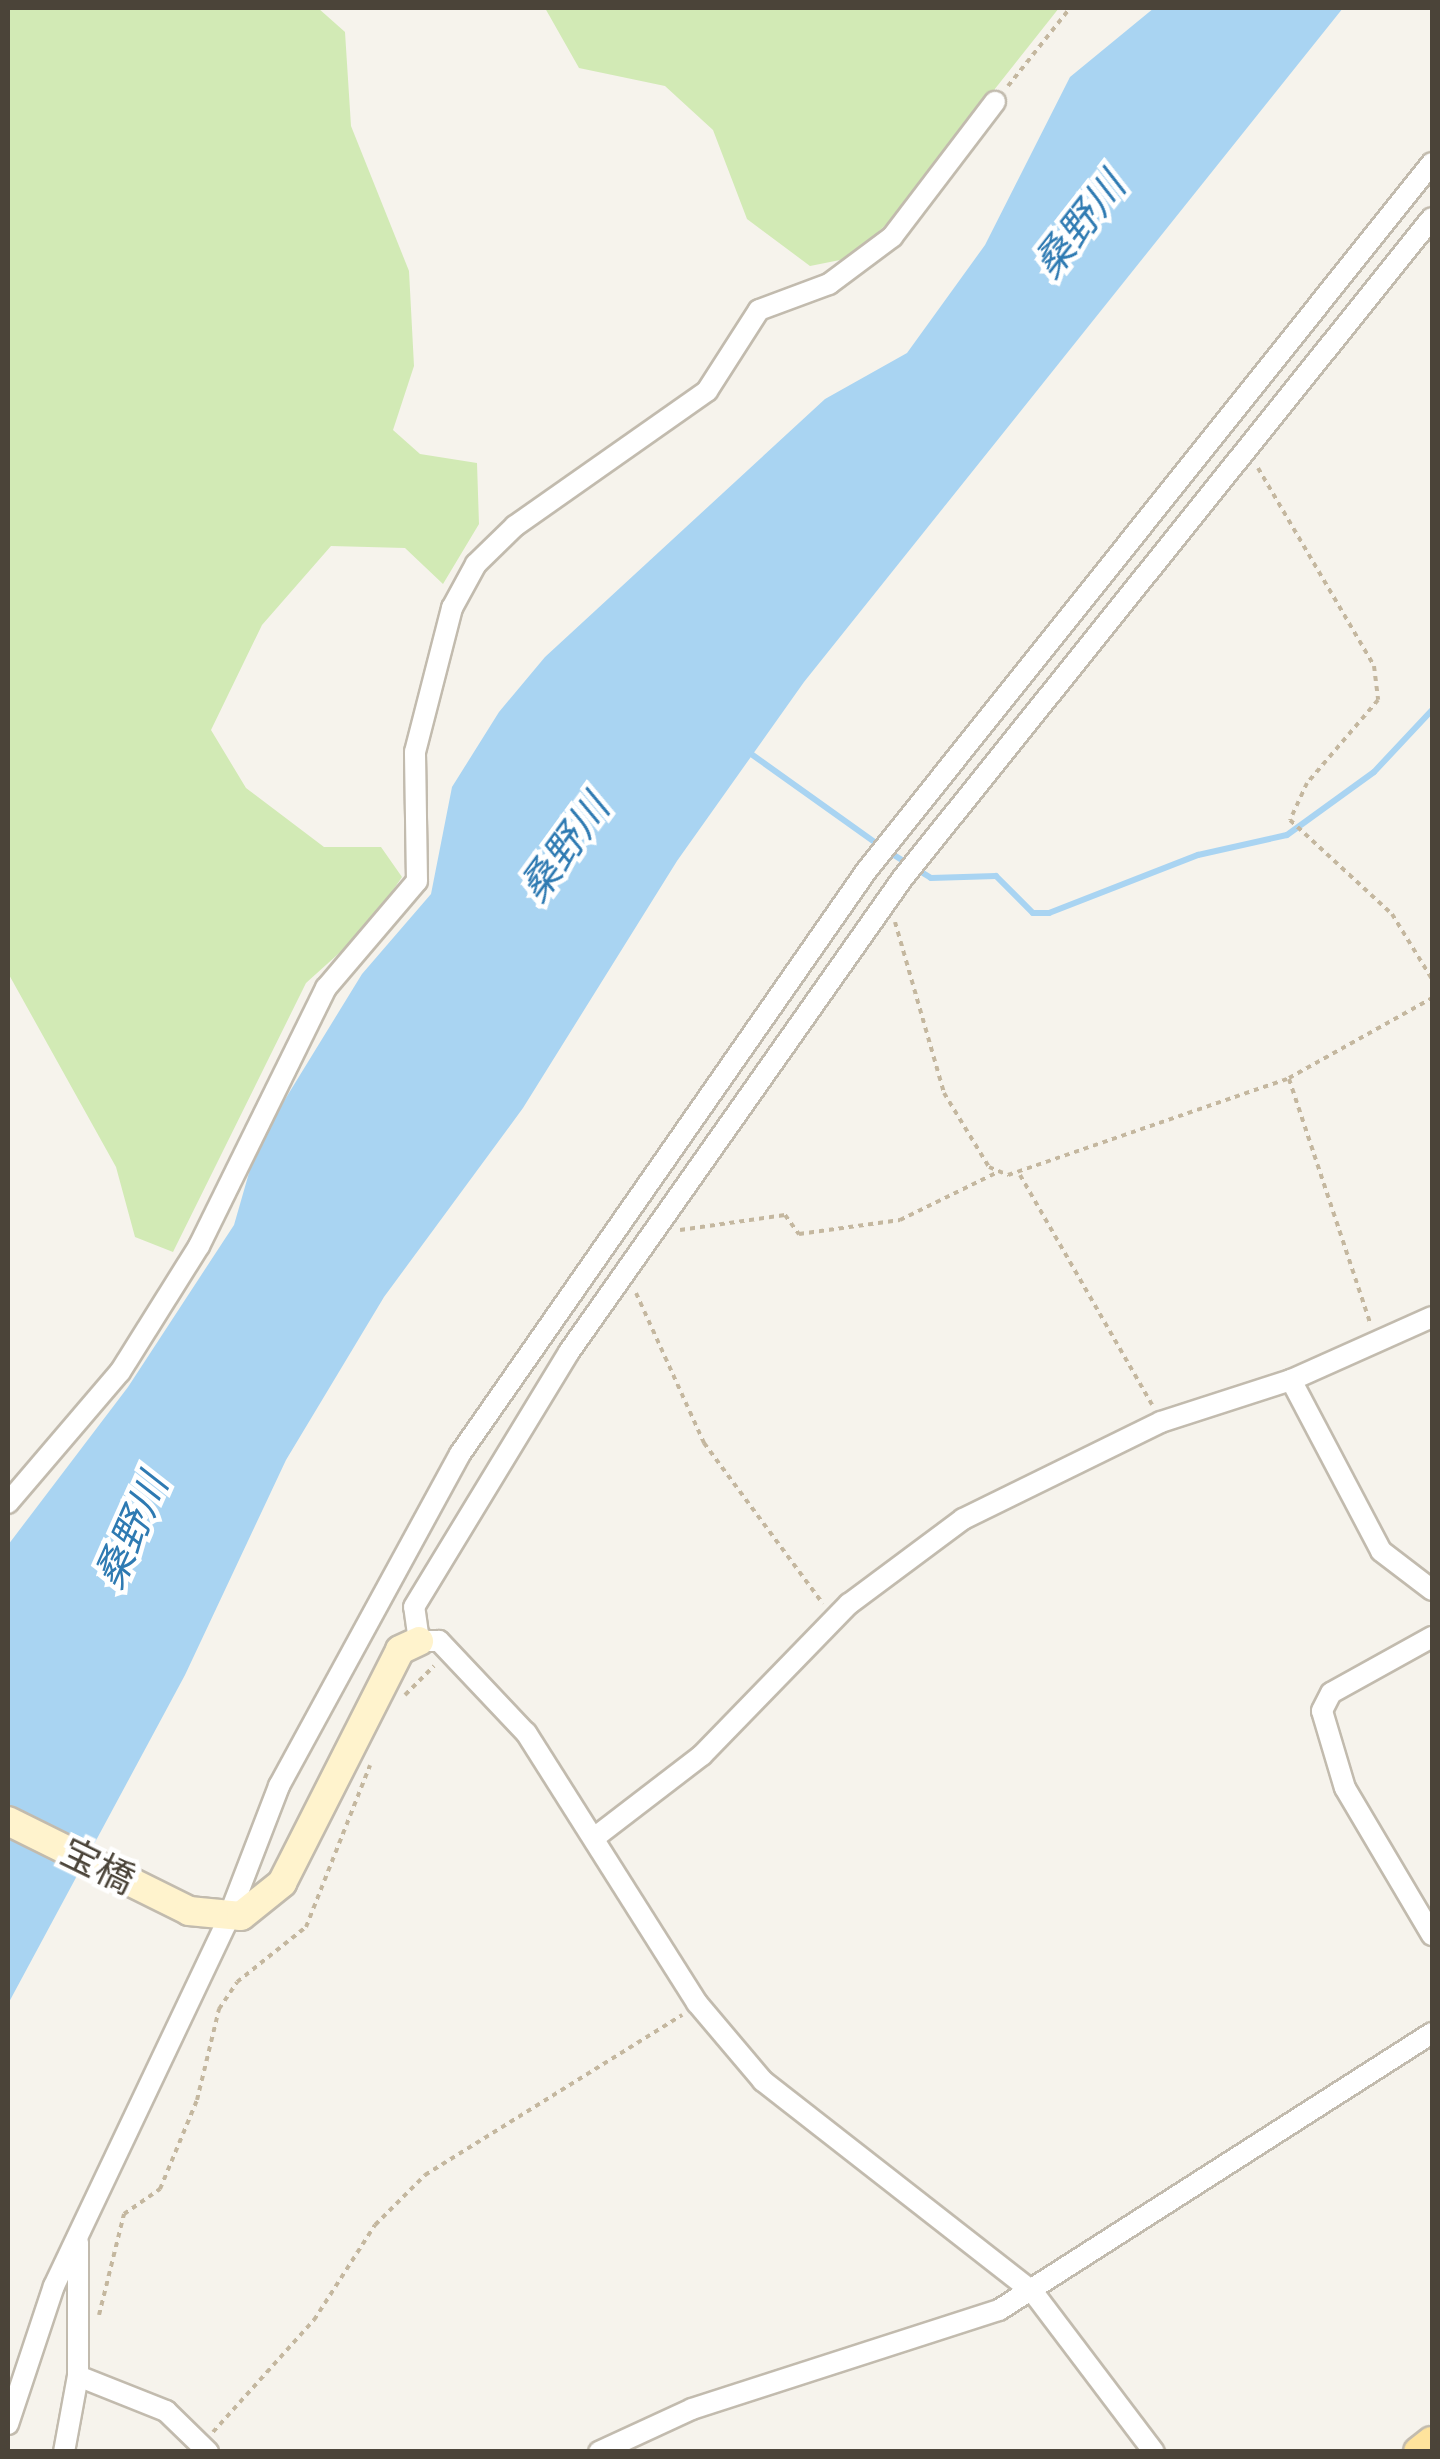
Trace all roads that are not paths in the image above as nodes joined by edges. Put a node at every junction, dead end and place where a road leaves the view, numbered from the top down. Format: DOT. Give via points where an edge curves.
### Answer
graph roads {
  1 [pos="996,102"];
  2 [pos="1432,163"];
  3 [pos="1432,218"];
  4 [pos="1432,1316"];
  5 [pos="1292,1380"];
  6 [pos="8,1503"];
  7 [pos="1432,1590"];
  8 [pos="1432,1637"];
  9 [pos="419,1641"];
  10 [pos="8,1821"];
  11 [pos="594,1838"];
  12 [pos="227,1921"];
  13 [pos="1432,1935"];
  14 [pos="1431,2037"];
  15 [pos="78,2242"];
  16 [pos="1033,2292"];
  17 [pos="78,2376"];
  18 [pos="8,2424"];
  19 [pos="1432,2442"];
  20 [pos="206,2449"];
  21 [pos="64,2452"];
  22 [pos="599,2452"];
  23 [pos="1154,2452"];
  24 [pos="1419,2452"];
  1 -- 6 [label="street" via="892,237 828,284 759,310 743,325 731,367 707,391 515,526 476,564 452,608 414,752 417,881 326,988 199,1246 120,1372"];
  2 -- 12 [label="street" via="867,870 585,1265 460,1454 279,1786"];
  3 -- 9 [label="street" via="883,907 515,1434 414,1607"];
  4 -- 5 [label="street"];
  5 -- 7 [label="street" via="1381,1551"];
  5 -- 11 [label="street" via="1161,1422 963,1519 834,1622 702,1755"];
  8 -- 13 [label="street" via="1331,1693 1322,1711 1344,1788"];
  9 -- 11 [label="street" via="448,1650 526,1733"];
  9 -- 12 [label="street" via="400,1650 282,1883"];
  10 -- 12 [label="street, 宝橋" via="189,1911"];
  11 -- 16 [label="street" via="697,2003 763,2081"];
  12 -- 15 [label="street"];
  14 -- 16 [label="street" via="1092,2244"];
  15 -- 17 [label="street"];
  15 -- 18 [label="street"];
  16 -- 22 [label="street" via="692,2409"];
  16 -- 23 [label="street"];
  17 -- 20 [label="street" via="166,2412"];
  17 -- 21 [label="street"];
  19 -- 24 [label="main road"];
}
